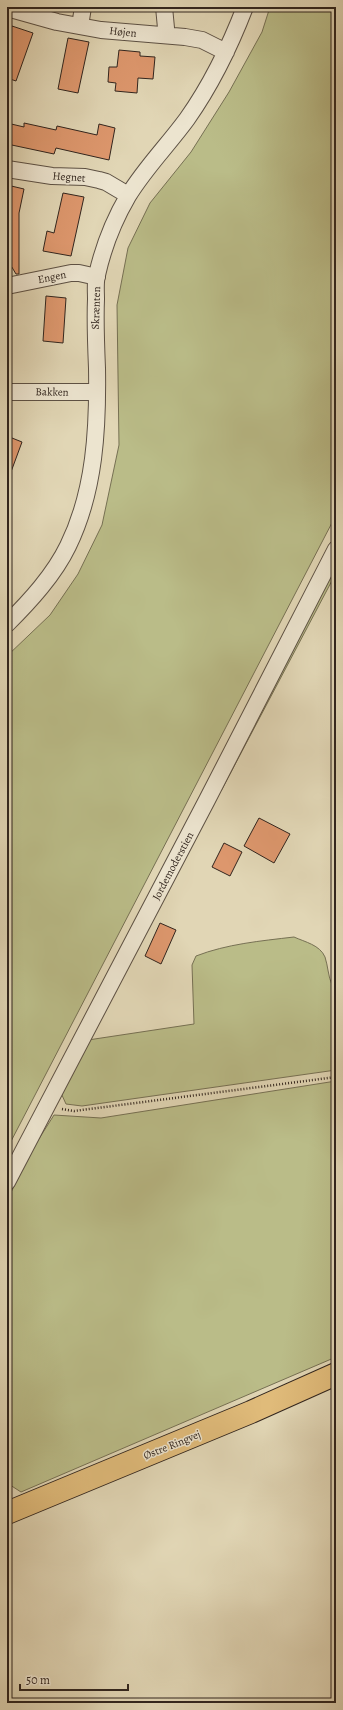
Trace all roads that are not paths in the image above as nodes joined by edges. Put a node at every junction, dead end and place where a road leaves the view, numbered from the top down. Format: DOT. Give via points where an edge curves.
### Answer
graph roads {
  1 [pos="83,7"];
  2 [pos="164,7"];
  3 [pos="245,7"];
  4 [pos="7,8"];
  5 [pos="80,26"];
  6 [pos="166,35"];
  7 [pos="226,52"];
  8 [pos="7,169"];
  9 [pos="128,196"];
  10 [pos="96,277"];
  11 [pos="7,286"];
  12 [pos="7,392"];
  13 [pos="96,392"];
  14 [pos="336,549"];
  15 [pos="7,624"];
  16 [pos="7,1182"];
  17 [pos="336,1374"];
  18 [pos="8,1510"];
  1 -- 5 [label="street"];
  2 -- 6 [label="street"];
  3 -- 7 [label="street, Skrænten"];
  4 -- 5 [label="street, Højen"];
  5 -- 6 [label="street, Højen"];
  6 -- 7 [label="street, Højen" via="202,40"];
  7 -- 9 [label="street, Skrænten" via="187,119"];
  8 -- 9 [label="street, Hegnet" via="52,176 86,177 106,182"];
  9 -- 10 [label="street, Skrænten" via="112,228"];
  10 -- 11 [label="street, Engen" via="71,273"];
  10 -- 13 [label="street, Skrænten"];
  12 -- 13 [label="street, Bakken"];
  13 -- 15 [label="street, Skrænten" via="92,472 77,525 68,547 53,570 26,606"];
  14 -- 16 [label="street, Jordemoderstien"];
  17 -- 18 [label="main road, Østre Ringvej" via="237,1418"];
}
